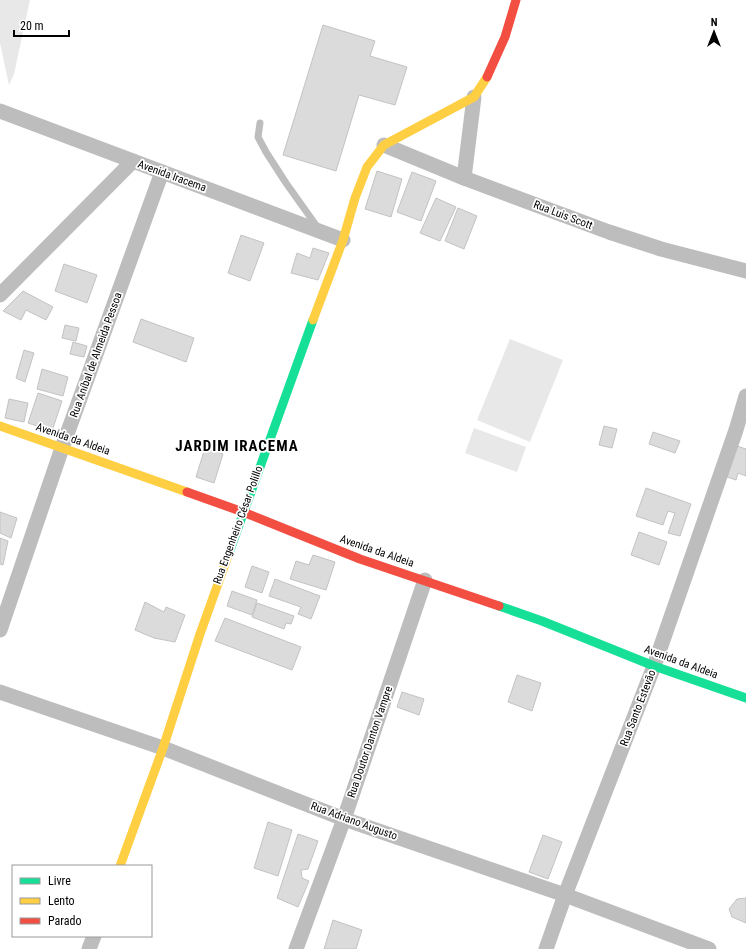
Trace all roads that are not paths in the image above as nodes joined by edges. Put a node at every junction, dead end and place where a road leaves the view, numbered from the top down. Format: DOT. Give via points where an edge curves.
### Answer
graph roads {
  1 [pos="516,0"];
  2 [pos="474,97"];
  3 [pos="0,111"];
  4 [pos="260,123"];
  5 [pos="384,145"];
  6 [pos="134,161"];
  7 [pos="162,172"];
  8 [pos="464,178"];
  9 [pos="320,231"];
  10 [pos="343,240"];
  11 [pos="746,271"];
  12 [pos="0,295"];
  13 [pos="746,396"];
  14 [pos="0,426"];
  15 [pos="741,432"];
  16 [pos="62,448"];
  17 [pos="243,512"];
  18 [pos="425,580"];
  19 [pos="0,630"];
  20 [pos="654,666"];
  21 [pos="0,692"];
  22 [pos="746,698"];
  23 [pos="163,748"];
  24 [pos="344,818"];
  25 [pos="120,865"];
  26 [pos="565,895"];
  27 [pos="94,937"];
  28 [pos="89,949"];
  29 [pos="296,949"];
  30 [pos="546,949"];
  31 [pos="709,949"];
  1 -- 2 [label="street" via="503,44 482,87"];
  2 -- 5 [label="street"];
  2 -- 8 [label="street"];
  3 -- 6 [label="street"];
  4 -- 9 [label="lane" via="258,137 266,152"];
  5 -- 8 [label="street, Rua Luis Scott"];
  5 -- 10 [label="street, Rua Engenheiro César Polillo" via="367,167"];
  6 -- 7 [label="street, Avenida Iracema"];
  6 -- 12 [label="street, Avenida Iracema"];
  7 -- 9 [label="street, Avenida Iracema"];
  7 -- 16 [label="street, Rua Aníbal de Almeida Pessoa"];
  8 -- 11 [label="street, Rua Luis Scott" via="609,232"];
  9 -- 10 [label="street, Avenida Iracema"];
  10 -- 17 [label="street, Rua Engenheiro César Polillo"];
  13 -- 15 [label="street, Rua Santo Estevão"];
  14 -- 16 [label="street, Avenida da Aldeia"];
  15 -- 20 [label="street, Rua Santo Estevão"];
  16 -- 17 [label="street, Avenida da Aldeia"];
  16 -- 19 [label="street, Rua Aníbal de Almeida Pessoa"];
  17 -- 18 [label="street, Avenida da Aldeia" via="360,559"];
  17 -- 23 [label="street, Rua Engenheiro César Polillo"];
  18 -- 20 [label="street, Avenida da Aldeia" via="542,621"];
  18 -- 24 [label="street, Rua Doutor Danton Vampre"];
  20 -- 22 [label="street, Avenida da Aldeia"];
  20 -- 26 [label="street, Rua Santo Estevão"];
  21 -- 23 [label="street, Rua Adriano Augusto"];
  23 -- 24 [label="street, Rua Adriano Augusto"];
  23 -- 25 [label="street, Rua Engenheiro César Polillo"];
  24 -- 26 [label="street, Rua Adriano Augusto"];
  24 -- 29 [label="street, Rua Doutor Danton Vampre"];
  26 -- 30 [label="street, Rua Santo Estevão"];
  26 -- 31 [label="street, Rua Adriano Augusto"];
  27 -- 28 [label="street"];
}
